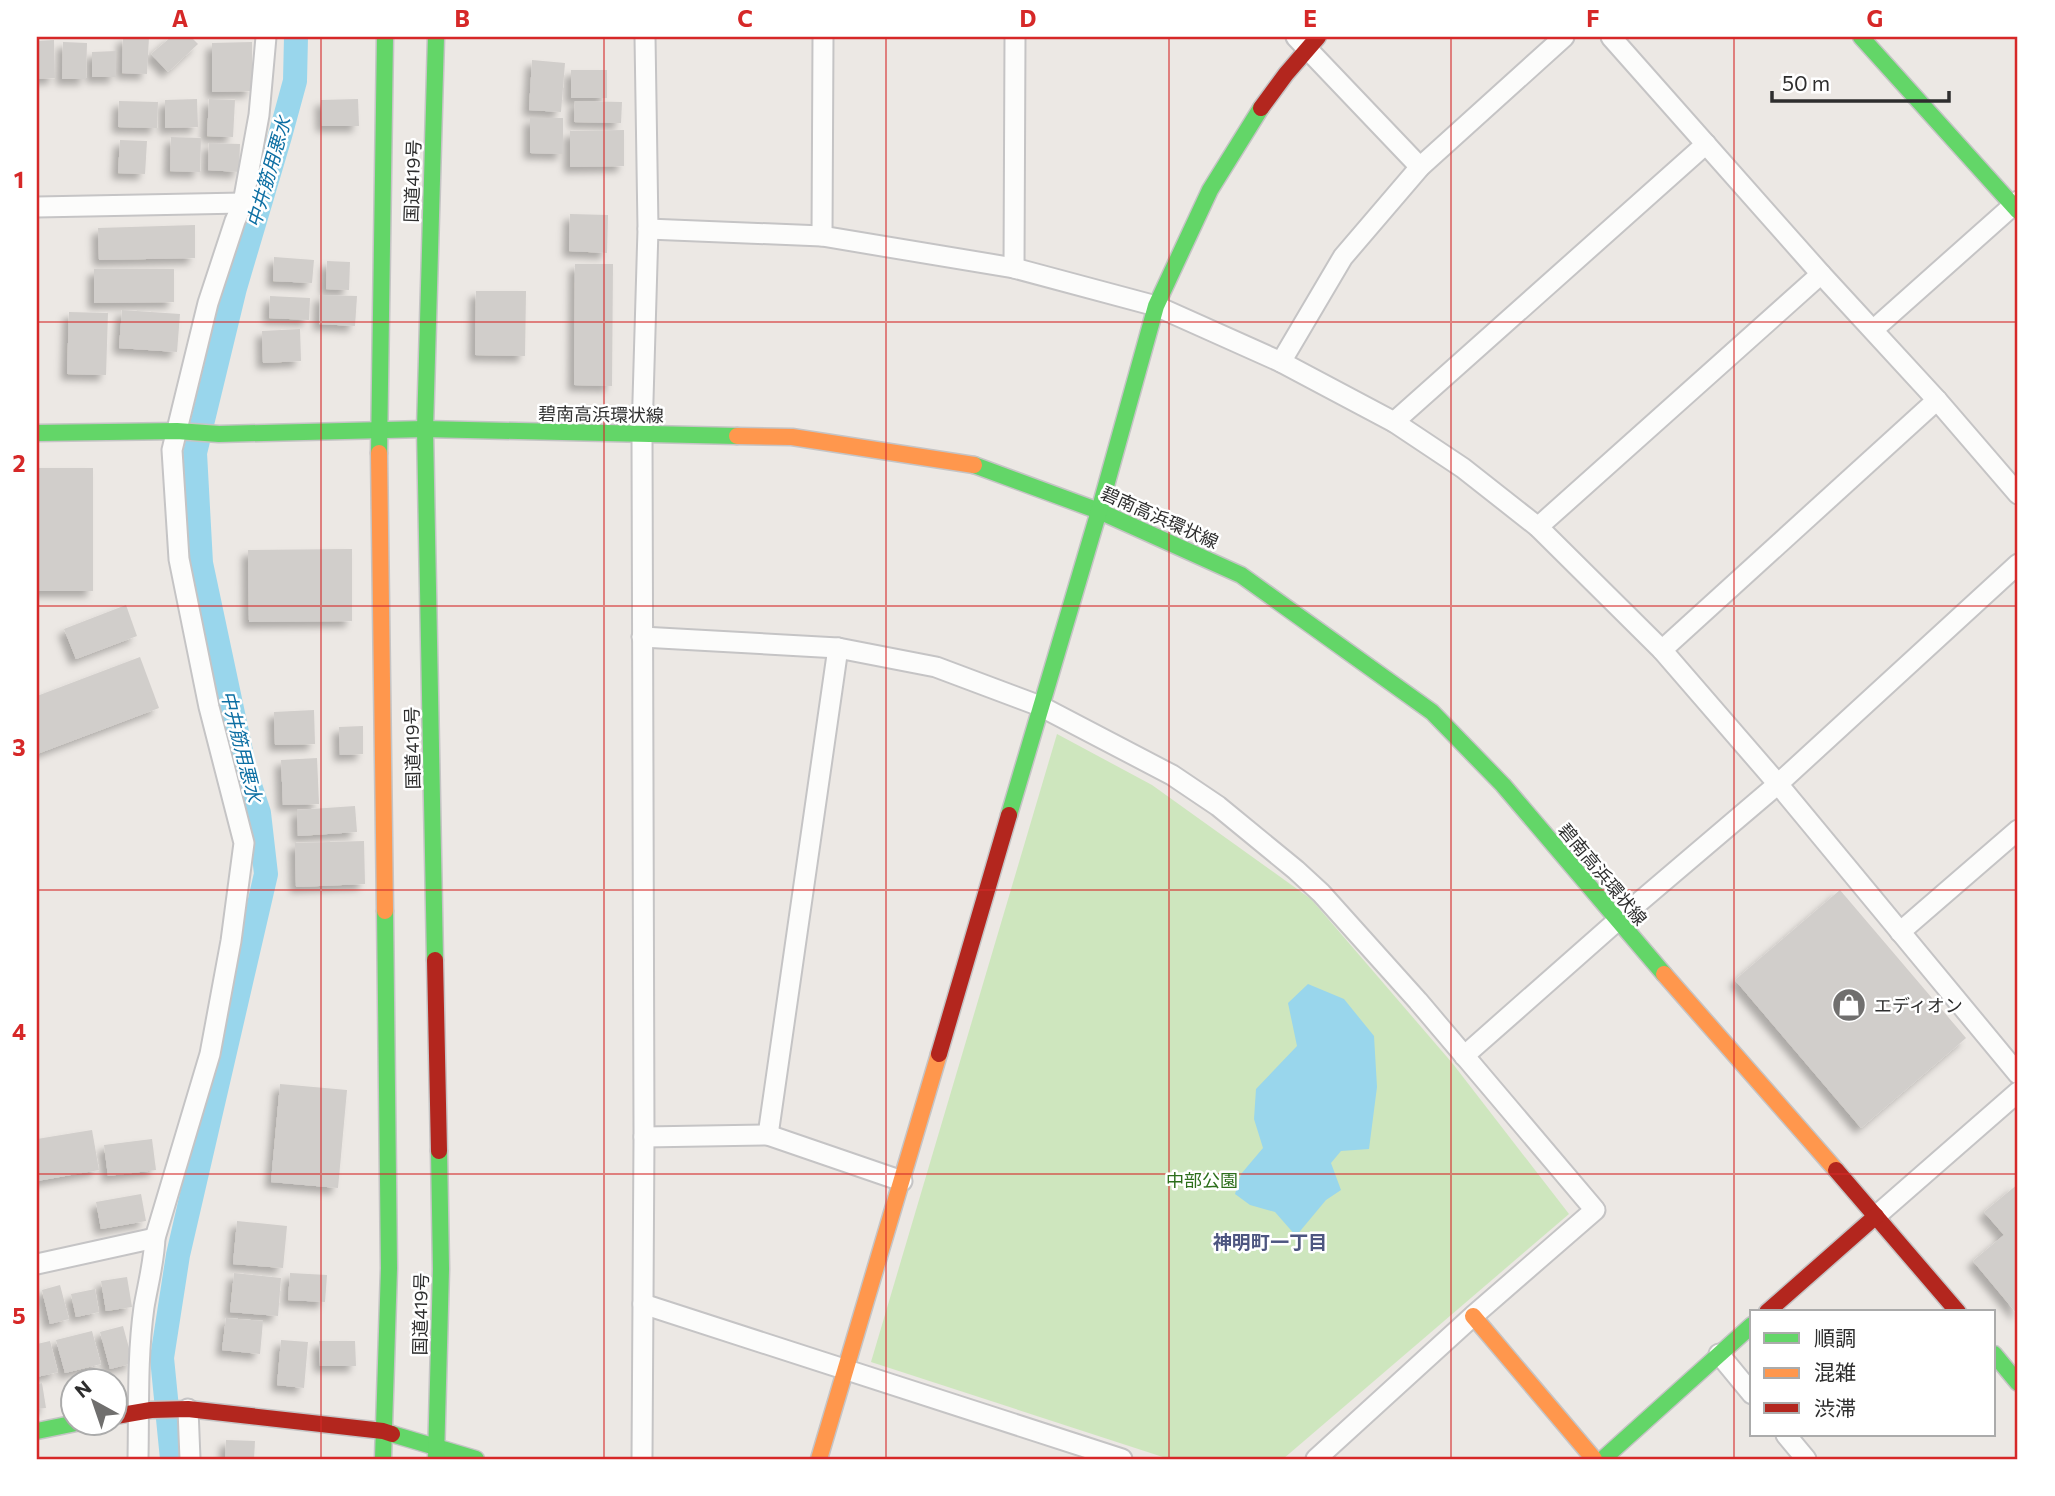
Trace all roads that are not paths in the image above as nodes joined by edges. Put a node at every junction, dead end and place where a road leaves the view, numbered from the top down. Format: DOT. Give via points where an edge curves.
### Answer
graph roads {
  1 [pos="265,37"];
  2 [pos="385,37"];
  3 [pos="436,37"];
  4 [pos="645,37"];
  5 [pos="822,37"];
  6 [pos="1015,37"];
  7 [pos="1564,37"];
  8 [pos="1611,37"];
  9 [pos="1861,37"];
  10 [pos="1307,41"];
  11 [pos="1706,144"];
  12 [pos="1420,167"];
  13 [pos="243,204"];
  14 [pos="2016,206"];
  15 [pos="37,207"];
  16 [pos="648,229"];
  17 [pos="822,236"];
  18 [pos="1014,268"];
  19 [pos="1821,274"];
  20 [pos="1156,306"];
  21 [pos="1873,330"];
  22 [pos="1282,362"];
  23 [pos="1937,400"];
  24 [pos="1394,422"];
  25 [pos="425,429"];
  26 [pos="177,430"];
  27 [pos="379,431"];
  28 [pos="37,433"];
  29 [pos="642,434"];
  30 [pos="2018,494"];
  31 [pos="1099,510"];
  32 [pos="1538,527"];
  33 [pos="2018,564"];
  34 [pos="642,636"];
  35 [pos="838,648"];
  36 [pos="1661,650"];
  37 [pos="1040,706"];
  38 [pos="1778,784"];
  39 [pos="2018,830"];
  40 [pos="1618,921"];
  41 [pos="1900,932"];
  42 [pos="1464,1056"];
  43 [pos="2018,1074"];
  44 [pos="2018,1092"];
  45 [pos="768,1135"];
  46 [pos="645,1137"];
  47 [pos="902,1181"];
  48 [pos="1876,1216"];
  49 [pos="155,1238"];
  50 [pos="37,1264"];
  51 [pos="643,1304"];
  52 [pos="1769,1310"];
  53 [pos="1956,1310"];
  54 [pos="1473,1316"];
  55 [pos="1750,1327"];
  56 [pos="1719,1354"];
  57 [pos="1996,1356"];
  58 [pos="845,1368"];
  59 [pos="2018,1383"];
  60 [pos="1750,1392"];
  61 [pos="184,1410"];
  62 [pos="145,1411"];
  63 [pos="130,1414"];
  64 [pos="60,1427"];
  65 [pos="383,1430"];
  66 [pos="37,1431"];
  67 [pos="1787,1436"];
  68 [pos="436,1454"];
  69 [pos="138,1459"];
  70 [pos="190,1459"];
  71 [pos="383,1459"];
  72 [pos="476,1459"];
  73 [pos="642,1459"];
  74 [pos="819,1459"];
  75 [pos="1122,1459"];
  76 [pos="1316,1459"];
  77 [pos="1594,1459"];
  78 [pos="1603,1459"];
  79 [pos="1806,1459"];
  1 -- 13 [label="street" via="259,115"];
  2 -- 27 [label="main road, 国道419号"];
  3 -- 25 [label="main road, 国道419号"];
  4 -- 16 [label="street"];
  5 -- 17 [label="street"];
  6 -- 18 [label="street"];
  7 -- 12 [label="street"];
  8 -- 11 [label="street"];
  9 -- 14 [label="main road"];
  10 -- 12 [label="street"];
  10 -- 20 [label="main road" via="1210,190"];
  11 -- 19 [label="street"];
  11 -- 24 [label="street"];
  12 -- 22 [label="street" via="1343,257"];
  13 -- 15 [label="street"];
  13 -- 26 [label="street" via="208,303"];
  14 -- 21 [label="street"];
  16 -- 17 [label="street"];
  16 -- 29 [label="street"];
  17 -- 18 [label="street"];
  18 -- 20 [label="street"];
  19 -- 21 [label="street"];
  19 -- 32 [label="street"];
  20 -- 22 [label="street"];
  20 -- 31 [label="main road"];
  21 -- 23 [label="street"];
  22 -- 24 [label="street"];
  23 -- 30 [label="street"];
  23 -- 36 [label="street"];
  24 -- 32 [label="street"];
  25 -- 27 [label="main road, 碧南高浜環状線"];
  25 -- 29 [label="main road, 碧南高浜環状線"];
  25 -- 68 [label="main road, 国道419号" via="441,1269"];
  26 -- 27 [label="main road, 碧南高浜環状線" via="219,434"];
  26 -- 28 [label="main road, 碧南高浜環状線"];
  26 -- 49 [label="street" via="172,450 179,559 209,707 244,843 210,1054"];
  27 -- 65 [label="main road, 国道419号" via="389,1268"];
  29 -- 31 [label="main road, 碧南高浜環状線" via="792,437 971,464"];
  29 -- 34 [label="street"];
  31 -- 37 [label="main road"];
  31 -- 40 [label="main road, 碧南高浜環状線" via="1241,575 1432,712 1503,785"];
  32 -- 36 [label="street"];
  33 -- 38 [label="street"];
  34 -- 35 [label="street"];
  34 -- 46 [label="street"];
  35 -- 37 [label="street" via="936,667"];
  35 -- 45 [label="street"];
  36 -- 38 [label="street"];
  37 -- 42 [label="street" via="1172,775 1218,806 1321,893"];
  37 -- 47 [label="main road"];
  38 -- 40 [label="street"];
  38 -- 41 [label="street"];
  39 -- 41 [label="street"];
  40 -- 42 [label="street"];
  40 -- 48 [label="main road, 碧南高浜環状線"];
  41 -- 43 [label="street"];
  42 -- 54 [label="street" via="1595,1210"];
  44 -- 48 [label="street"];
  45 -- 46 [label="street"];
  45 -- 47 [label="street"];
  46 -- 51 [label="street"];
  47 -- 58 [label="main road"];
  48 -- 52 [label="main road"];
  48 -- 53 [label="main road, 碧南高浜環状線"];
  49 -- 50 [label="street"];
  49 -- 62 [label="street" via="142,1330"];
  51 -- 58 [label="street"];
  51 -- 73 [label="street"];
  54 -- 76 [label="street"];
  54 -- 77 [label="main road"];
  55 -- 56 [label="main road"];
  56 -- 60 [label="street"];
  56 -- 78 [label="main road"];
  57 -- 59 [label="main road"];
  58 -- 74 [label="main road"];
  58 -- 75 [label="street"];
  61 -- 62 [label="main road"];
  61 -- 65 [label="main road"];
  61 -- 70 [label="street"];
  62 -- 63 [label="main road"];
  62 -- 69 [label="street"];
  64 -- 66 [label="main road"];
  65 -- 68 [label="main road"];
  65 -- 71 [label="main road, 国道419号"];
  67 -- 79 [label="street"];
  68 -- 72 [label="main road"];
}
